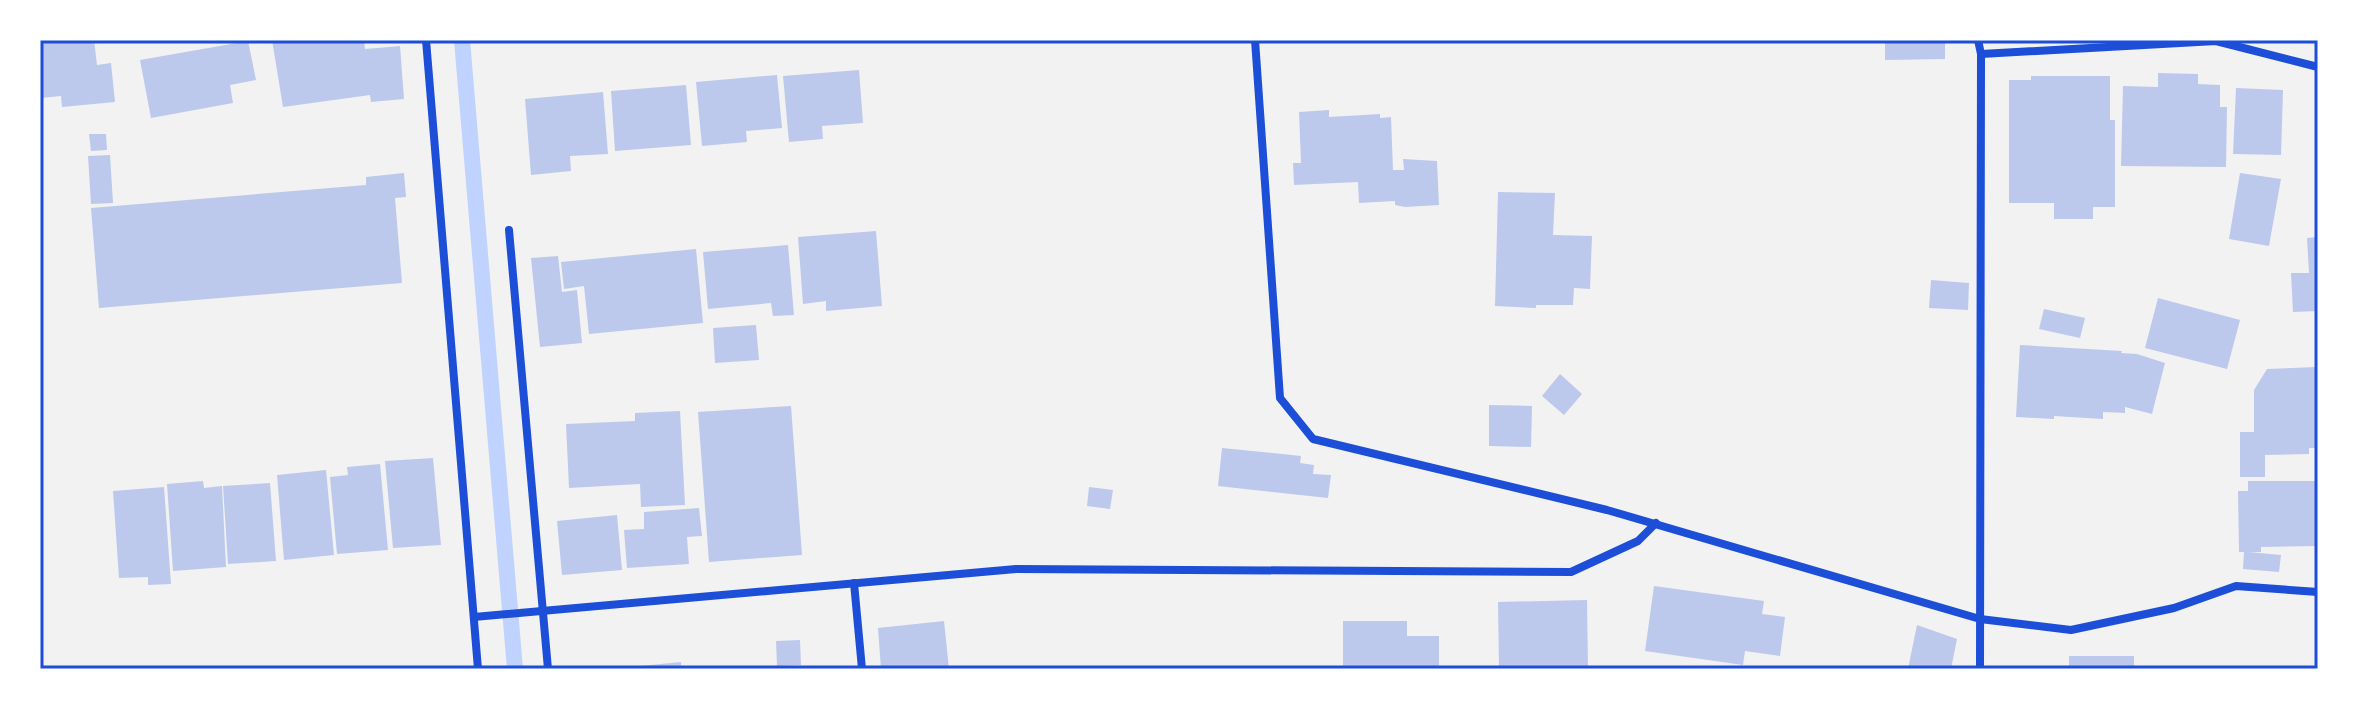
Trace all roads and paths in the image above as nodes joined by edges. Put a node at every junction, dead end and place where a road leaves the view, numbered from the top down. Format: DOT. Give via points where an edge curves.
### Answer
graph roads {
  1 [pos="426,40"];
  2 [pos="1255,40"];
  3 [pos="1978,40"];
  4 [pos="1981,54"];
  5 [pos="2318,67"];
  6 [pos="509,230"];
  7 [pos="1656,523"];
  8 [pos="854,583"];
  9 [pos="2318,592"];
  10 [pos="543,611"];
  11 [pos="474,617"];
  12 [pos="1980,619"];
  13 [pos="478,669"];
  14 [pos="548,669"];
  15 [pos="862,669"];
  16 [pos="1980,669"];
  1 -- 11 [label="street"];
  2 -- 7 [label="street" via="1280,398 1313,439"];
  3 -- 4 [label="street"];
  4 -- 5 [label="street" via="2216,41"];
  4 -- 12 [label="street"];
  6 -- 10 [label="street"];
  7 -- 8 [label="street" via="1638,541 1571,572 1016,569"];
  7 -- 12 [label="street"];
  8 -- 10 [label="street"];
  8 -- 15 [label="street"];
  9 -- 12 [label="street" via="2236,586 2174,608 2071,630"];
  10 -- 11 [label="street"];
  10 -- 14 [label="street"];
  11 -- 13 [label="street"];
  12 -- 16 [label="street"];
}
